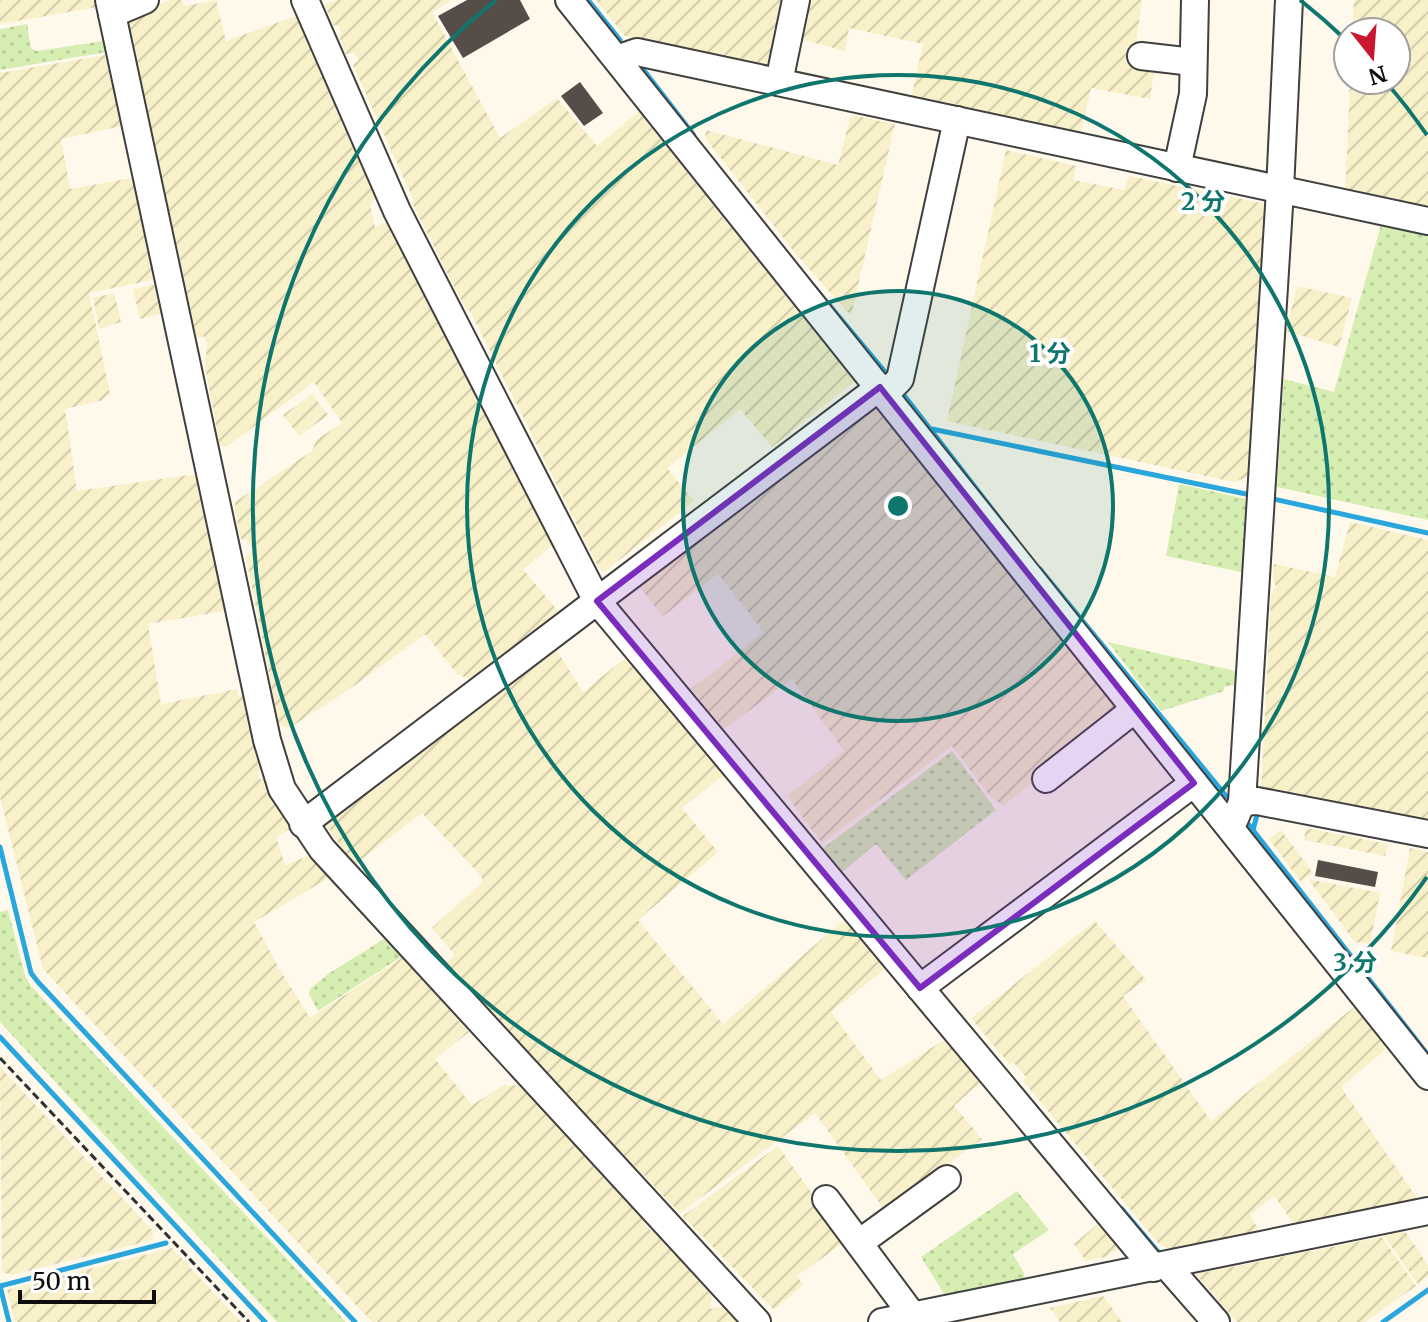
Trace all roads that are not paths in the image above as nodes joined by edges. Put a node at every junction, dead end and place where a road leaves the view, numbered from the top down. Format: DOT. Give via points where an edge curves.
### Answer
graph roads {
  1 [pos="305,0"];
  2 [pos="569,0"];
  3 [pos="796,0"];
  4 [pos="1195,0"];
  5 [pos="1289,0"];
  6 [pos="121,7"];
  7 [pos="1141,56"];
  8 [pos="617,59"];
  9 [pos="1193,62"];
  10 [pos="779,82"];
  11 [pos="957,120"];
  12 [pos="1177,168"];
  13 [pos="1280,190"];
  14 [pos="1428,221"];
  15 [pos="883,390"];
  16 [pos="597,601"];
  17 [pos="1135,709"];
  18 [pos="1046,779"];
  19 [pos="1194,783"];
  20 [pos="1249,802"];
  21 [pos="309,820"];
  22 [pos="1231,828"];
  23 [pos="1428,834"];
  24 [pos="926,984"];
  25 [pos="1428,1076"];
  26 [pos="947,1179"];
  27 [pos="826,1199"];
  28 [pos="1428,1211"];
  29 [pos="859,1243"];
  30 [pos="1161,1267"];
  31 [pos="913,1316"];
  32 [pos="757,1322"];
  33 [pos="882,1322"];
  34 [pos="1216,1322"];
  1 -- 16 [label="street" via="397,211"];
  2 -- 8 [label="street"];
  3 -- 10 [label="street"];
  4 -- 9 [label="street"];
  5 -- 13 [label="street"];
  6 -- 21 [label="street" via="267,740 282,789"];
  7 -- 9 [label="street"];
  8 -- 10 [label="street" via="637,52"];
  8 -- 15 [label="street"];
  9 -- 12 [label="street" via="1193,94"];
  10 -- 11 [label="street"];
  11 -- 12 [label="street"];
  11 -- 15 [label="street" via="900,379"];
  12 -- 13 [label="street"];
  13 -- 14 [label="street"];
  13 -- 20 [label="street"];
  15 -- 16 [label="street"];
  15 -- 17 [label="street"];
  16 -- 21 [label="street"];
  16 -- 24 [label="street"];
  17 -- 18 [label="street"];
  17 -- 19 [label="street"];
  19 -- 22 [label="street"];
  19 -- 24 [label="street"];
  20 -- 22 [label="street"];
  20 -- 23 [label="street"];
  21 -- 32 [label="street" via="322,849"];
  22 -- 25 [label="street"];
  24 -- 30 [label="street"];
  26 -- 29 [label="street"];
  27 -- 29 [label="street"];
  28 -- 30 [label="street"];
  29 -- 31 [label="street"];
  30 -- 31 [label="street"];
  30 -- 34 [label="street"];
  31 -- 33 [label="street"];
}
